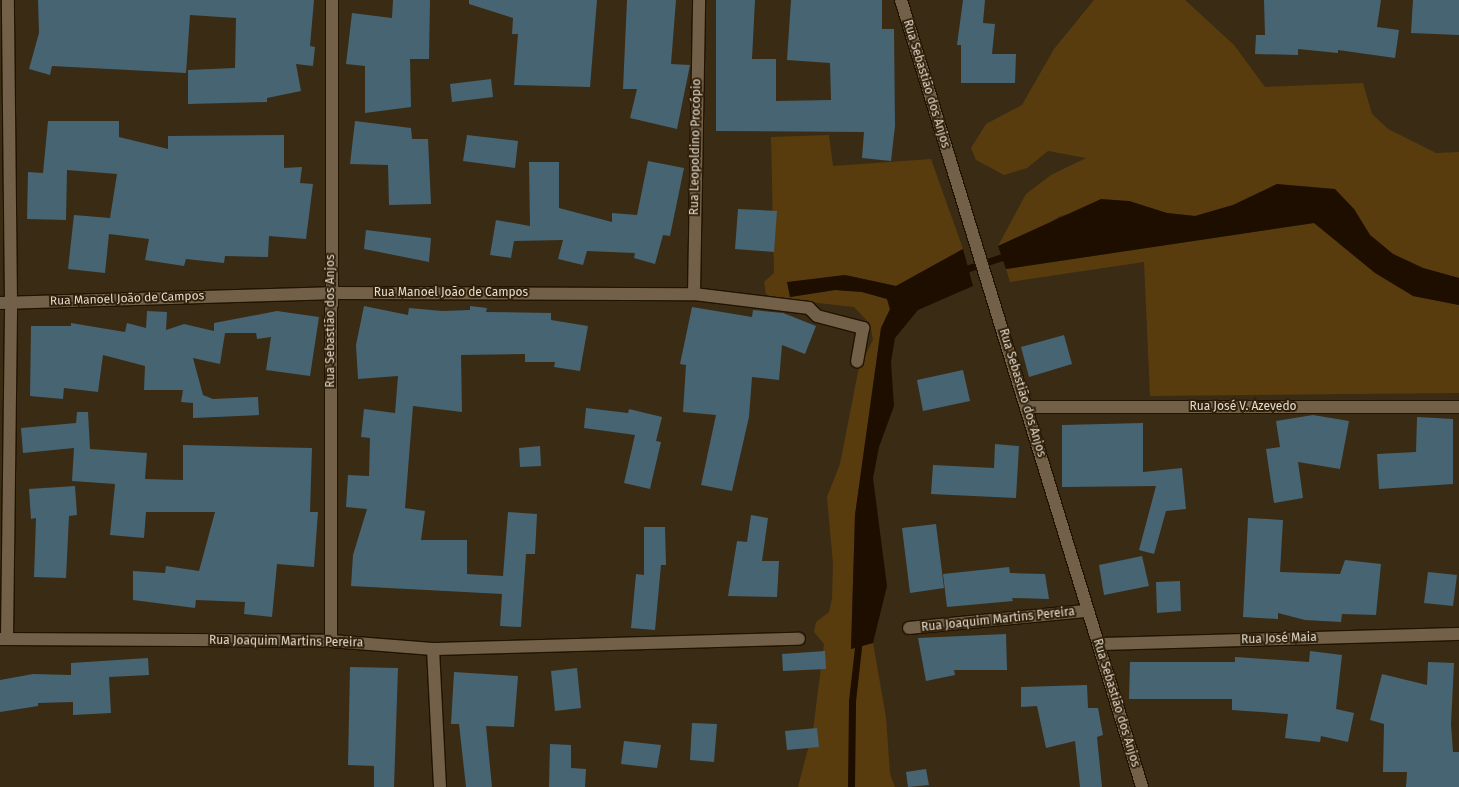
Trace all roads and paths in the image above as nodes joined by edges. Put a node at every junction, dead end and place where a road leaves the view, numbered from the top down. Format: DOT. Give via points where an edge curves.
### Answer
graph roads {
  1 [pos="8,0"];
  2 [pos="332,0"];
  3 [pos="699,0"];
  4 [pos="901,0"];
  5 [pos="330,293"];
  6 [pos="694,294"];
  7 [pos="5,302"];
  8 [pos="858,361"];
  9 [pos="1027,407"];
  10 [pos="1459,407"];
  11 [pos="1087,611"];
  12 [pos="909,628"];
  13 [pos="1459,634"];
  14 [pos="3,639"];
  15 [pos="799,639"];
  16 [pos="331,641"];
  17 [pos="1099,644"];
  18 [pos="433,649"];
  19 [pos="440,787"];
  20 [pos="1142,787"];
  1 -- 7 [label="street"];
  2 -- 5 [label="street, Rua Sebastião dos Anjos"];
  3 -- 6 [label="street, Rua Leopoldino Procópio"];
  4 -- 9 [label="street, Rua Sebastião dos Anjos" via="984,276"];
  5 -- 6 [label="street, Rua Manoel João de Campos"];
  5 -- 7 [label="street, Rua Manoel João de Campos"];
  5 -- 16 [label="street, Rua Sebastião dos Anjos"];
  6 -- 8 [label="street, Rua Manoel João de Campos" via="809,308 817,316 863,328"];
  7 -- 14 [label="street"];
  9 -- 10 [label="street, Rua José V. Azevedo"];
  9 -- 11 [label="street, Rua Sebastião dos Anjos"];
  11 -- 12 [label="street, Rua Joaquim Martins Pereira"];
  11 -- 17 [label="street, Rua Sebastião dos Anjos"];
  13 -- 17 [label="street, Rua José Maia"];
  14 -- 16 [label="street, Rua Joaquim Martins Pereira"];
  15 -- 18 [label="street, Rua Joaquim Martins Pereira"];
  16 -- 18 [label="street, Rua Joaquim Martins Pereira"];
  17 -- 20 [label="street, Rua Sebastião dos Anjos"];
  18 -- 19 [label="street"];
}
